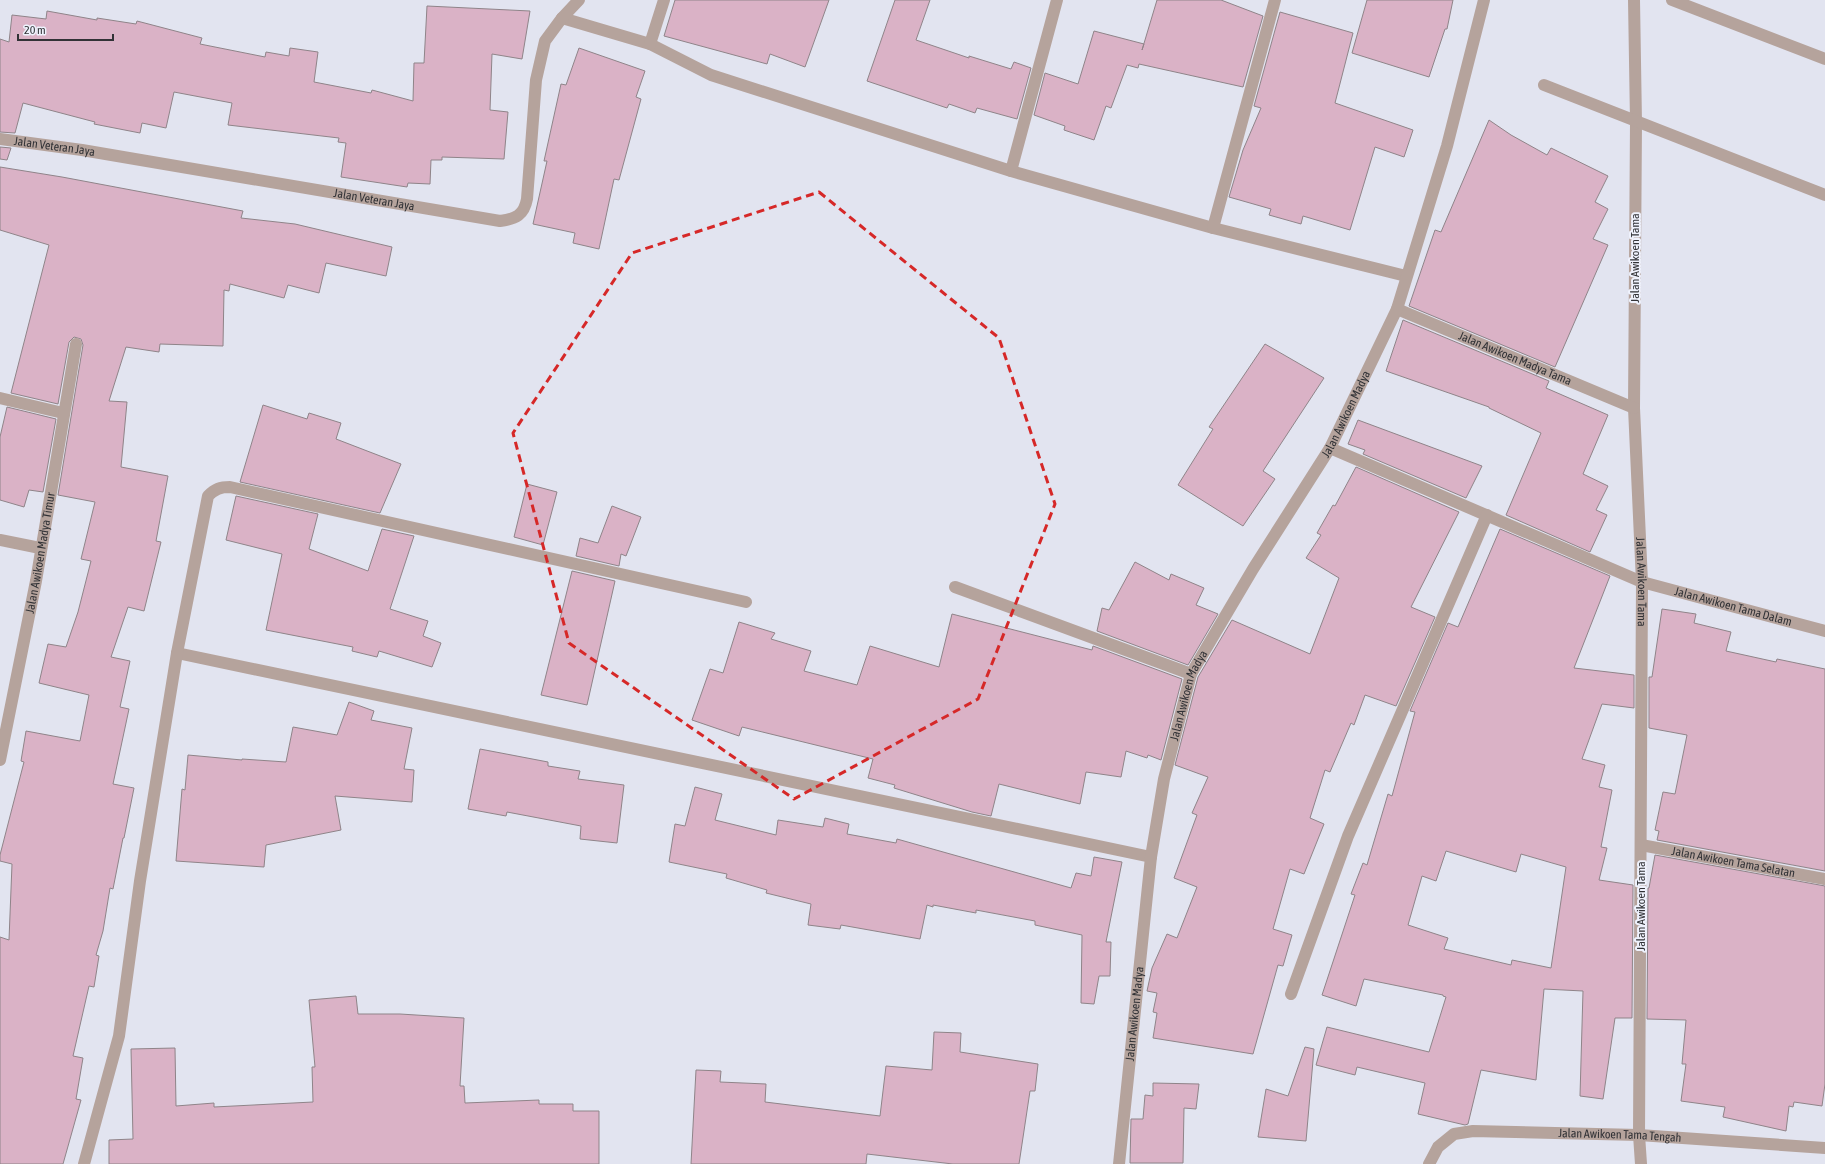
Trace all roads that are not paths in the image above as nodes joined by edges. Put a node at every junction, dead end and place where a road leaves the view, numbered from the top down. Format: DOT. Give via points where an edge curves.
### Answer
graph roads {
  1 [pos="579,0"];
  2 [pos="664,0"];
  3 [pos="1057,0"];
  4 [pos="1275,0"];
  5 [pos="1484,0"];
  6 [pos="1634,0"];
  7 [pos="1672,0"];
  8 [pos="562,18"];
  9 [pos="650,44"];
  10 [pos="1825,59"];
  11 [pos="1544,85"];
  12 [pos="1636,122"];
  13 [pos="0,140"];
  14 [pos="1011,171"];
  15 [pos="1825,195"];
  16 [pos="1214,228"];
  17 [pos="1406,276"];
  18 [pos="1397,309"];
  19 [pos="76,344"];
  20 [pos="0,398"];
  21 [pos="1634,408"];
  22 [pos="64,414"];
  23 [pos="1330,448"];
  24 [pos="1487,515"];
  25 [pos="0,540"];
  26 [pos="40,548"];
  27 [pos="1642,582"];
  28 [pos="955,587"];
  29 [pos="746,602"];
  30 [pos="1825,631"];
  31 [pos="177,654"];
  32 [pos="1192,674"];
  33 [pos="5,704"];
  34 [pos="0,760"];
  35 [pos="1641,845"];
  36 [pos="1151,857"];
  37 [pos="1825,879"];
  38 [pos="1290,994"];
  39 [pos="1639,1135"];
  40 [pos="1825,1148"];
  41 [pos="84,1164"];
  42 [pos="1119,1164"];
  43 [pos="1429,1164"];
  44 [pos="1641,1164"];
  1 -- 8 [label="street, Jalan Veteran Jaya"];
  2 -- 9 [label="street"];
  3 -- 14 [label="street"];
  4 -- 16 [label="street"];
  5 -- 17 [label="street, Jalan Awikoen Madya" via="1448,146"];
  6 -- 12 [label="street, Jalan Awikoen Tama"];
  7 -- 10 [label="street"];
  8 -- 9 [label="street"];
  8 -- 13 [label="street, Jalan Veteran Jaya" via="545,41 536,80 526,208 512,220 500,221 82,150"];
  9 -- 14 [label="street" via="711,75"];
  11 -- 12 [label="street"];
  12 -- 15 [label="street"];
  12 -- 21 [label="street, Jalan Awikoen Tama"];
  14 -- 16 [label="street"];
  16 -- 17 [label="street"];
  17 -- 18 [label="street, Jalan Awikoen Madya"];
  18 -- 21 [label="street, Jalan Awikoen Madya Tama"];
  18 -- 23 [label="street, Jalan Awikoen Madya"];
  19 -- 22 [label="street, Jalan Awikoen Madya Timur"];
  20 -- 22 [label="street"];
  21 -- 27 [label="street, Jalan Awikoen Tama"];
  22 -- 26 [label="street, Jalan Awikoen Madya Timur"];
  23 -- 24 [label="street, Jalan Awikoen Tama Dalam"];
  23 -- 32 [label="street, Jalan Awikoen Madya" via="1253,570"];
  24 -- 27 [label="street, Jalan Awikoen Tama Dalam"];
  24 -- 38 [label="street" via="1348,836"];
  25 -- 26 [label="street"];
  26 -- 33 [label="street, Jalan Awikoen Madya Timur" via="36,581"];
  27 -- 30 [label="street, Jalan Awikoen Tama Dalam"];
  27 -- 35 [label="street, Jalan Awikoen Tama"];
  28 -- 32 [label="street"];
  29 -- 31 [label="street" via="224,487 218,488 208,496"];
  31 -- 36 [label="street"];
  31 -- 41 [label="street" via="140,881 119,1036"];
  32 -- 36 [label="street, Jalan Awikoen Madya" via="1164,779"];
  33 -- 34 [label="street, Jalan Awikoen Madya Timur"];
  35 -- 37 [label="street, Jalan Awikoen Tama Selatan"];
  35 -- 39 [label="street, Jalan Awikoen Tama"];
  36 -- 42 [label="street, Jalan Awikoen Madya"];
  39 -- 40 [label="street, Jalan Awikoen Tama Tengah"];
  39 -- 43 [label="street, Jalan Awikoen Tama Tengah" via="1473,1131 1454,1134 1438,1147"];
  39 -- 44 [label="street, Jalan Awikoen Tama"];
}
